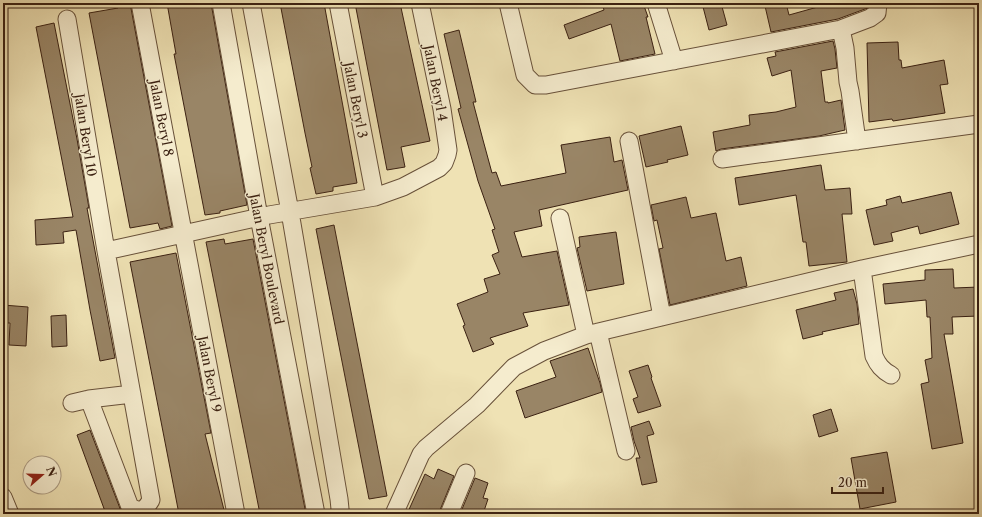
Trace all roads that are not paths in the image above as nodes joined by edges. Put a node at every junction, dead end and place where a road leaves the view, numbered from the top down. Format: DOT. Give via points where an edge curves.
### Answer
graph roads {
  1 [pos="140,3"];
  2 [pos="221,3"];
  3 [pos="251,3"];
  4 [pos="338,3"];
  5 [pos="420,3"];
  6 [pos="508,3"];
  7 [pos="656,3"];
  8 [pos="878,3"];
  9 [pos="67,19"];
  10 [pos="841,29"];
  11 [pos="674,61"];
  12 [pos="979,124"];
  13 [pos="629,141"];
  14 [pos="857,141"];
  15 [pos="722,159"];
  16 [pos="375,197"];
  17 [pos="275,214"];
  18 [pos="560,218"];
  19 [pos="183,233"];
  20 [pos="979,244"];
  21 [pos="106,251"];
  22 [pos="862,269"];
  23 [pos="662,317"];
  24 [pos="592,334"];
  25 [pos="891,375"];
  26 [pos="132,394"];
  27 [pos="89,399"];
  28 [pos="72,402"];
  29 [pos="626,451"];
  30 [pos="466,473"];
  31 [pos="3,497"];
  32 [pos="10,514"];
  33 [pos="236,514"];
  34 [pos="316,514"];
  35 [pos="339,514"];
  36 [pos="394,514"];
  37 [pos="449,514"];
  1 -- 19 [label="street, Jalan Beryl 8"];
  2 -- 17 [label="street, Jalan Beryl Boulevard"];
  3 -- 17 [label="street, Jalan Beryl Boulevard"];
  4 -- 16 [label="street, Jalan Beryl 3"];
  5 -- 16 [label="street, Jalan Beryl 4" via="442,109 447,155 439,168 403,187"];
  6 -- 11 [label="street" via="525,75 535,85"];
  7 -- 11 [label="street"];
  8 -- 10 [label="street" via="877,13 870,18"];
  9 -- 21 [label="street, Jalan Beryl 10"];
  10 -- 11 [label="street"];
  10 -- 14 [label="street"];
  12 -- 14 [label="street"];
  13 -- 23 [label="street"];
  14 -- 15 [label="street"];
  16 -- 17 [label="street"];
  17 -- 19 [label="street"];
  17 -- 34 [label="street, Jalan Beryl Boulevard"];
  17 -- 35 [label="street, Jalan Beryl Boulevard" via="332,464 339,499"];
  18 -- 24 [label="street"];
  19 -- 21 [label="street"];
  19 -- 33 [label="street, Jalan Beryl 9"];
  20 -- 22 [label="street"];
  21 -- 26 [label="street"];
  22 -- 23 [label="street"];
  22 -- 25 [label="street" via="874,356 885,372"];
  23 -- 24 [label="street"];
  24 -- 29 [label="street"];
  24 -- 36 [label="street" via="544,351 514,367 477,405 421,454"];
  26 -- 27 [label="street"];
  26 -- 27 [label="street" via="151,500 146,508 141,510 130,507"];
  27 -- 28 [label="street"];
  30 -- 37 [label="street"];
  31 -- 32 [label="street"];
}
